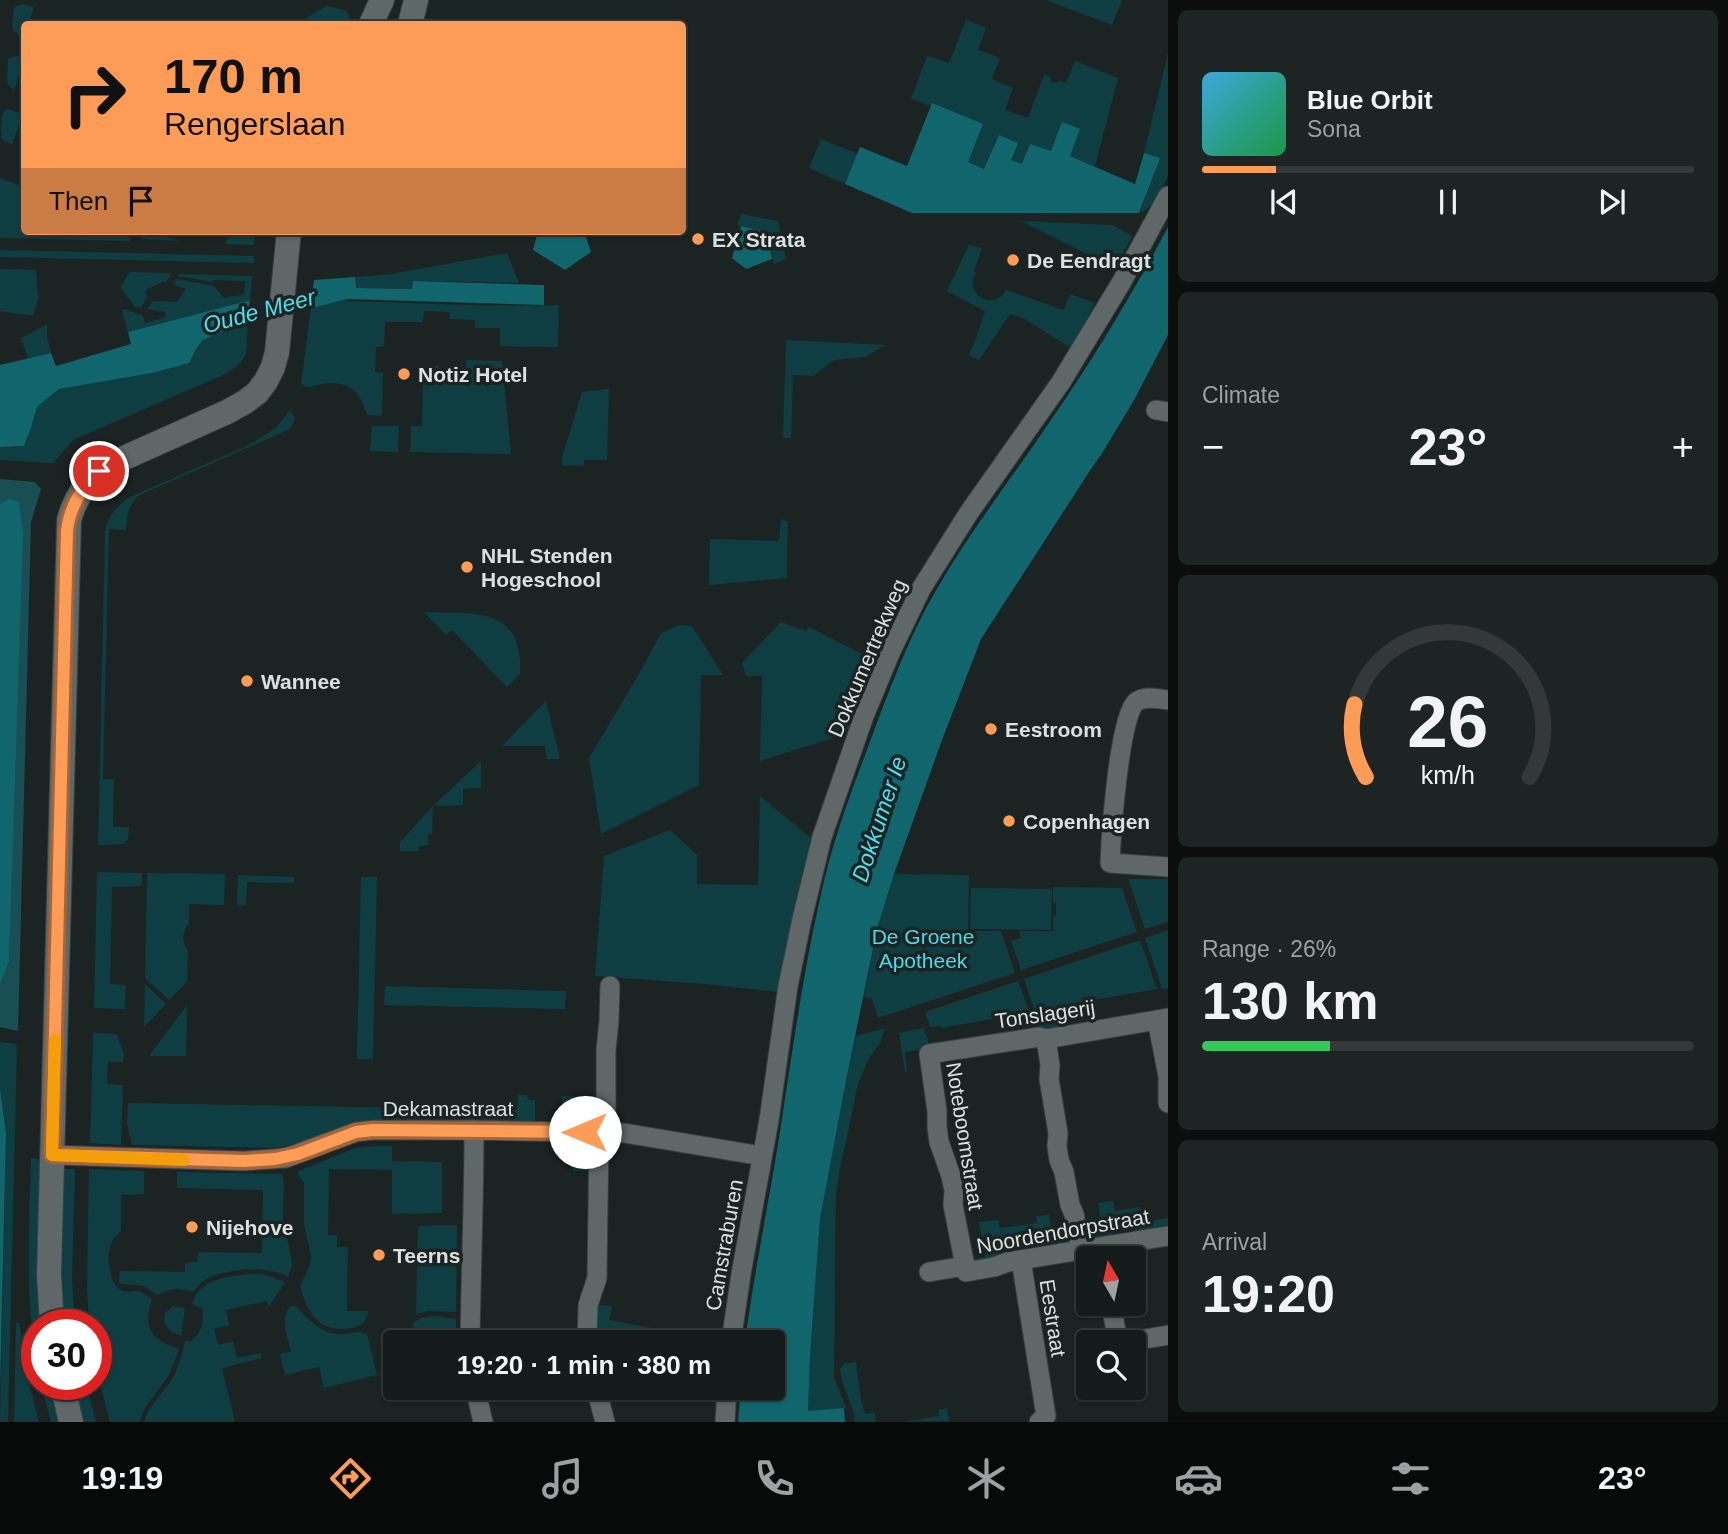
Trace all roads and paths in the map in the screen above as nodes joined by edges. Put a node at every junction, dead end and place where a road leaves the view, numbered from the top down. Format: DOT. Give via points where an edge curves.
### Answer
graph roads {
  1 [pos="382,0"];
  2 [pos="416,0"];
  3 [pos="372,21"];
  4 [pos="411,21"];
  5 [pos="1168,196"];
  6 [pos="289,235"];
  7 [pos="1168,700"];
  8 [pos="1168,867"];
  9 [pos="610,986"];
  10 [pos="1162,1019"];
  11 [pos="1045,1039"];
  12 [pos="929,1054"];
  13 [pos="1168,1078"];
  14 [pos="1168,1103"];
  15 [pos="474,1130"];
  16 [pos="603,1132"];
  17 [pos="52,1155"];
  18 [pos="762,1156"];
  19 [pos="1168,1236"];
  20 [pos="1080,1246"];
  21 [pos="1127,1246"];
  22 [pos="1076,1251"];
  23 [pos="1021,1260"];
  24 [pos="965,1266"];
  25 [pos="929,1272"];
  26 [pos="50,1309"];
  27 [pos="470,1330"];
  28 [pos="587,1330"];
  29 [pos="733,1330"];
  30 [pos="1168,1335"];
  31 [pos="1146,1339"];
  32 [pos="66,1400"];
  33 [pos="478,1400"];
  34 [pos="599,1400"];
  35 [pos="726,1400"];
  36 [pos="71,1422"];
  37 [pos="483,1422"];
  38 [pos="605,1422"];
  39 [pos="725,1422"];
  40 [pos="1039,1422"];
  1 -- 3 [label="street"];
  2 -- 4 [label="street"];
  5 -- 18 [label="street, Dokkumertrekweg" via="1061,382 945,548 891,650 839,786 813,873 789,986"];
  6 -- 17 [label="street" via="277,352 257,393 228,412 99,471 78,496 69,520"];
  7 -- 8 [label="street" via="1146,698 1130,711 1119,763 1110,863"];
  9 -- 16 [label="street"];
  10 -- 11 [label="street, Tonslagerij"];
  10 -- 13 [label="street"];
  11 -- 12 [label="street, Tonslagerij"];
  11 -- 20 [label="street" via="1059,1160"];
  12 -- 24 [label="street, Noteboomstraat" via="939,1142 954,1190"];
  13 -- 14 [label="street"];
  15 -- 16 [label="street, Dekamastraat"];
  15 -- 17 [label="street, Dekamastraat" via="356,1132 286,1157 244,1161"];
  15 -- 27 [label="street"];
  16 -- 18 [label="street, Dekamastraat"];
  16 -- 28 [label="street" via="597,1278 588,1305"];
  17 -- 26 [label="street"];
  18 -- 29 [label="street, Camstraburen"];
  19 -- 21 [label="street, Noordendorpstraat"];
  22 -- 23 [label="street, Noordendorpstraat"];
  23 -- 24 [label="street, Noordendorpstraat" via="966,1272"];
  23 -- 40 [label="street, Eestraat" via="1046,1416"];
  24 -- 25 [label="street, Noordendorpstraat"];
  30 -- 31 [label="street"];
  32 -- 36 [label="street"];
  33 -- 37 [label="street"];
  34 -- 38 [label="street"];
  35 -- 39 [label="street"];
}
